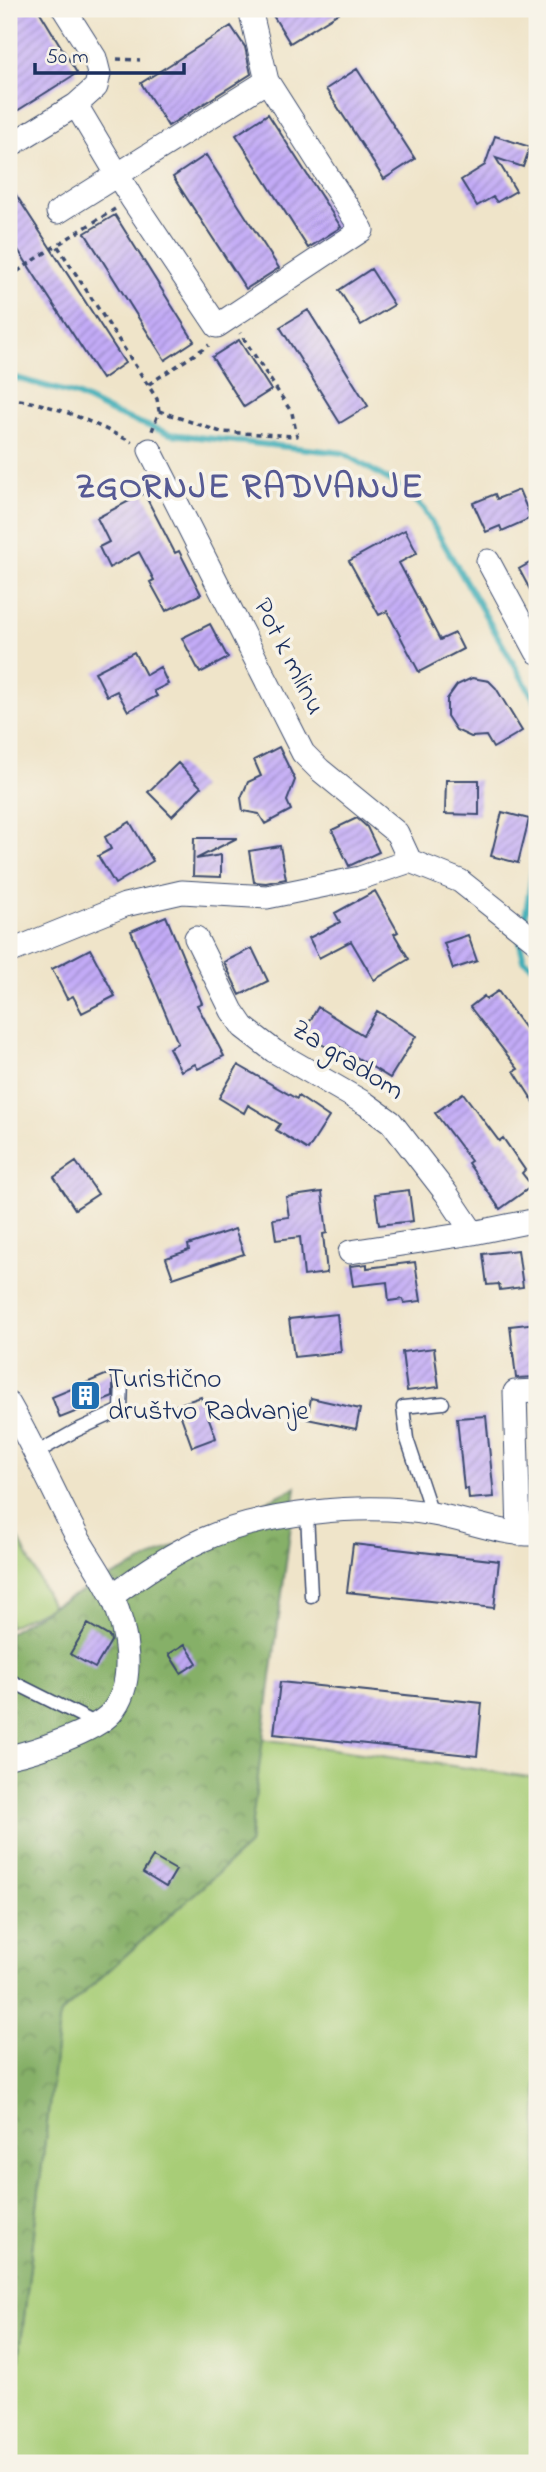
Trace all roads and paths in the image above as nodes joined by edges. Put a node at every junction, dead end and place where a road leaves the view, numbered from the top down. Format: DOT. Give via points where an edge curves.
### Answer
graph roads {
  1 [pos="64,9"];
  2 [pos="250,9"];
  3 [pos="267,80"];
  4 [pos="76,105"];
  5 [pos="9,146"];
  6 [pos="117,174"];
  7 [pos="132,199"];
  8 [pos="58,212"];
  9 [pos="57,245"];
  10 [pos="9,277"];
  11 [pos="224,322"];
  12 [pos="149,384"];
  13 [pos="9,399"];
  14 [pos="159,411"];
  15 [pos="155,423"];
  16 [pos="150,450"];
  17 [pos="488,561"];
  18 [pos="537,652"];
  19 [pos="410,861"];
  20 [pos="196,938"];
  21 [pos="535,941"];
  22 [pos="11,951"];
  23 [pos="537,1220"];
  24 [pos="473,1233"];
  25 [pos="350,1252"];
  26 [pos="122,1379"];
  27 [pos="537,1391"];
  28 [pos="9,1404"];
  29 [pos="443,1404"];
  30 [pos="36,1453"];
  31 [pos="307,1514"];
  32 [pos="432,1514"];
  33 [pos="528,1534"];
  34 [pos="311,1596"];
  35 [pos="112,1597"];
  36 [pos="13,1682"];
  37 [pos="97,1724"];
  38 [pos="11,1748"];
  1 -- 4 [label="street" via="95,58 99,74 96,87"];
  2 -- 3 [label="street"];
  3 -- 6 [label="street"];
  3 -- 11 [label="street" via="362,230"];
  4 -- 5 [label="street"];
  4 -- 6 [label="street"];
  6 -- 7 [label="street"];
  6 -- 8 [label="street"];
  7 -- 9 [label="path"];
  7 -- 11 [label="street"];
  9 -- 10 [label="path"];
  9 -- 12 [label="path"];
  11 -- 12 [label="path" via="213,342"];
  11 -- 14 [label="path" via="292,413 297,436 221,432"];
  12 -- 14 [label="path"];
  13 -- 16 [label="path" via="29,400 89,421"];
  14 -- 15 [label="path"];
  16 -- 19 [label="street, Pot k mlinu" via="303,753 397,833"];
  17 -- 18 [label="street"];
  19 -- 21 [label="street" via="460,881"];
  19 -- 22 [label="street" via="360,878 267,897 181,892 125,905"];
  20 -- 24 [label="street, Za gradom" via="243,1027 391,1122"];
  23 -- 24 [label="street"];
  24 -- 25 [label="street"];
  26 -- 30 [label="lane" via="121,1410"];
  27 -- 33 [label="street" via="516,1392"];
  28 -- 30 [label="street"];
  29 -- 32 [label="lane" via="403,1408 407,1439"];
  30 -- 35 [label="street"];
  31 -- 32 [label="street" via="375,1508"];
  31 -- 34 [label="lane"];
  31 -- 35 [label="street" via="243,1525 202,1540 152,1566"];
  32 -- 33 [label="street"];
  35 -- 37 [label="street" via="124,1642 126,1681 110,1714"];
  36 -- 37 [label="lane"];
  36 -- 38 [label="path" via="17,1699"];
  37 -- 38 [label="street" via="35,1752"];
}
